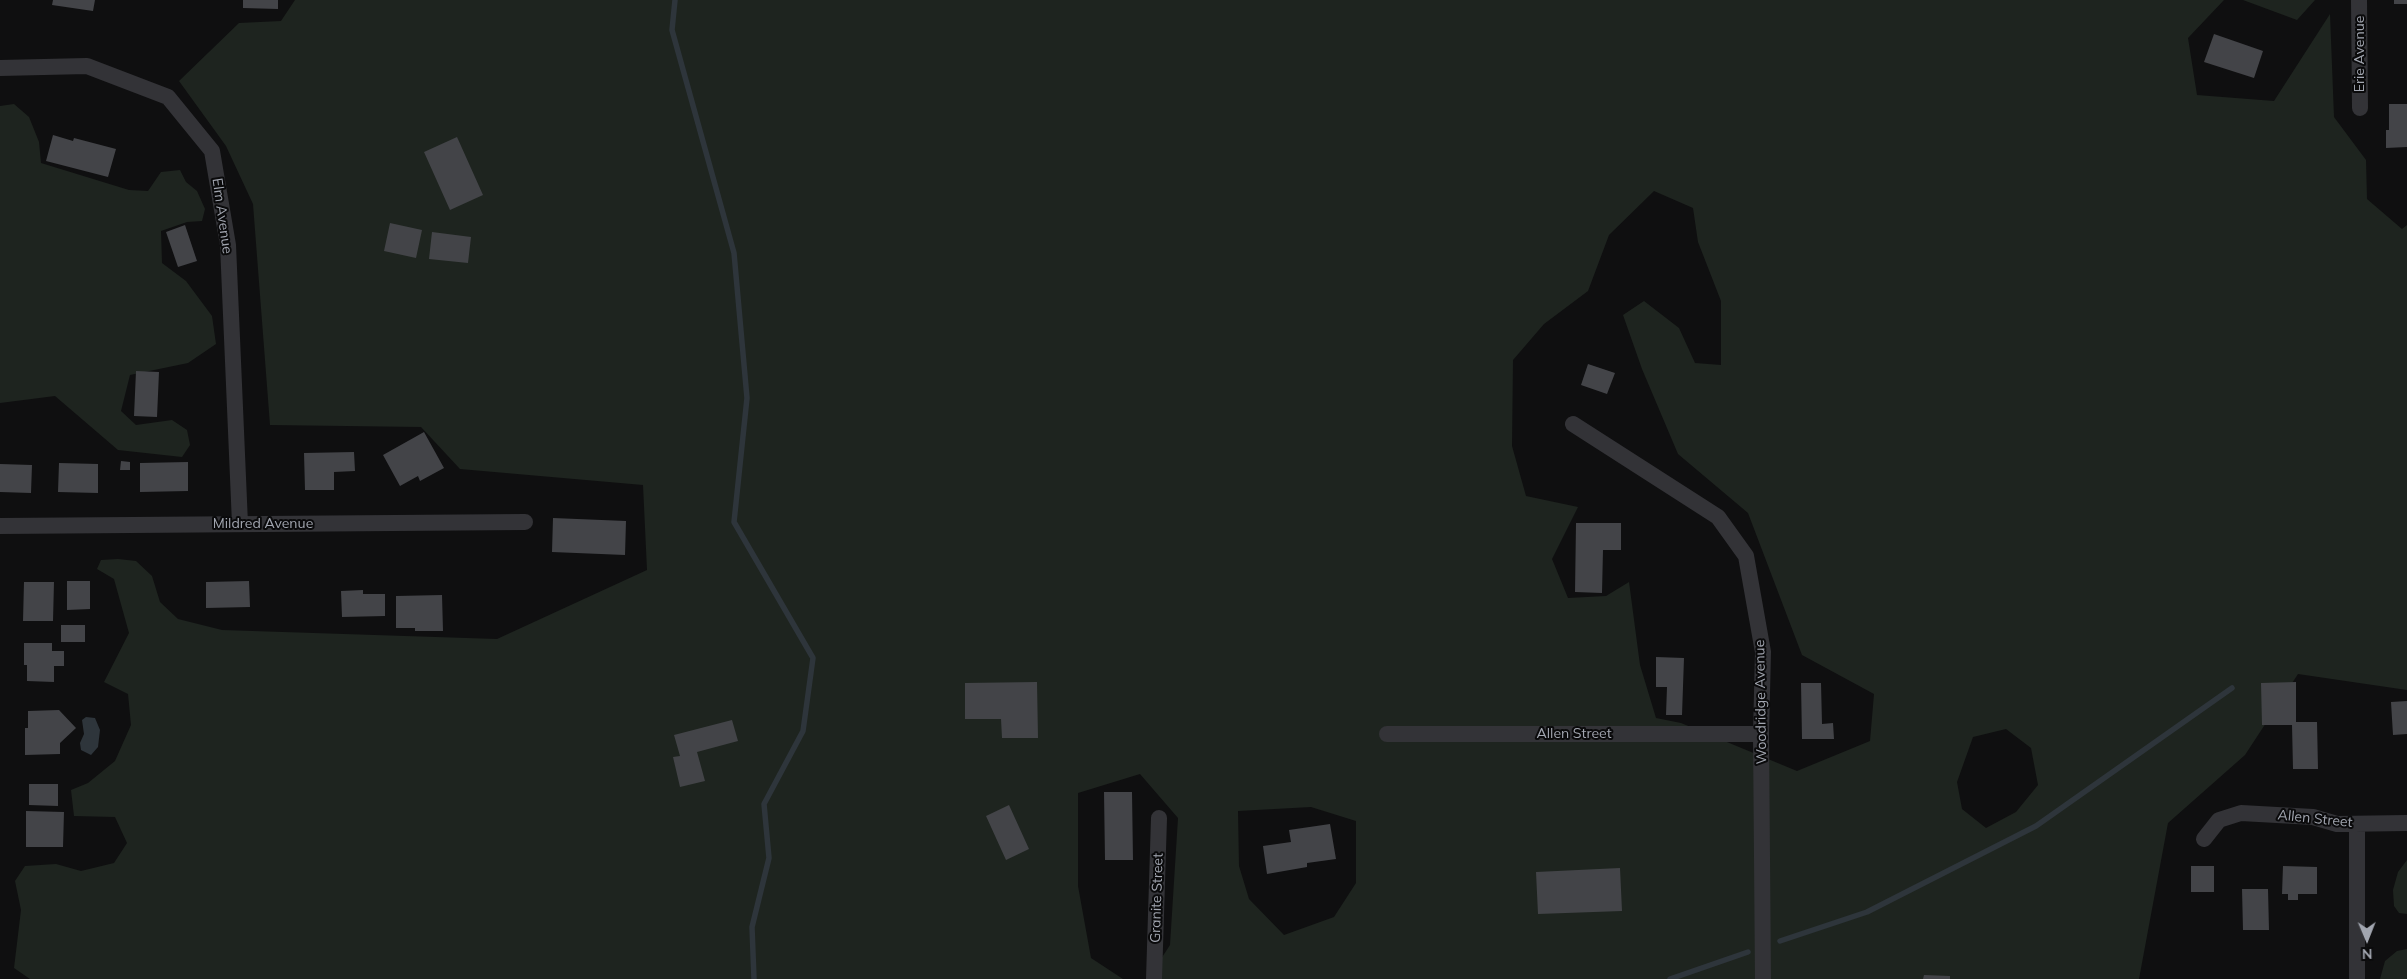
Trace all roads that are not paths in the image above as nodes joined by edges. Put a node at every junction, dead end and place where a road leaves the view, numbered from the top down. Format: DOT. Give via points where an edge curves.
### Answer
graph roads {
  1 [pos="2359,0"];
  2 [pos="0,68"];
  3 [pos="2360,108"];
  4 [pos="1574,424"];
  5 [pos="525,522"];
  6 [pos="240,524"];
  7 [pos="0,526"];
  8 [pos="1386,734"];
  9 [pos="1761,734"];
  10 [pos="1159,818"];
  11 [pos="2407,823"];
  12 [pos="2357,824"];
  13 [pos="2204,839"];
  14 [pos="1154,979"];
  15 [pos="1763,979"];
  16 [pos="2357,979"];
  1 -- 3 [label="street, Erie Avenue"];
  2 -- 6 [label="street, Elm Avenue" via="87,66 168,97 212,151 228,245"];
  4 -- 9 [label="street, Woodridge Avenue" via="1718,518 1746,556 1763,652"];
  5 -- 6 [label="street, Mildred Avenue"];
  6 -- 7 [label="street, Mildred Avenue"];
  8 -- 9 [label="street, Allen Street"];
  9 -- 15 [label="street, Woodridge Avenue"];
  10 -- 14 [label="street, Granite Street"];
  11 -- 12 [label="street, Allen Street"];
  12 -- 13 [label="street, Allen Street" via="2337,824 2313,817 2242,813 2219,820"];
  12 -- 16 [label="street"];
}
